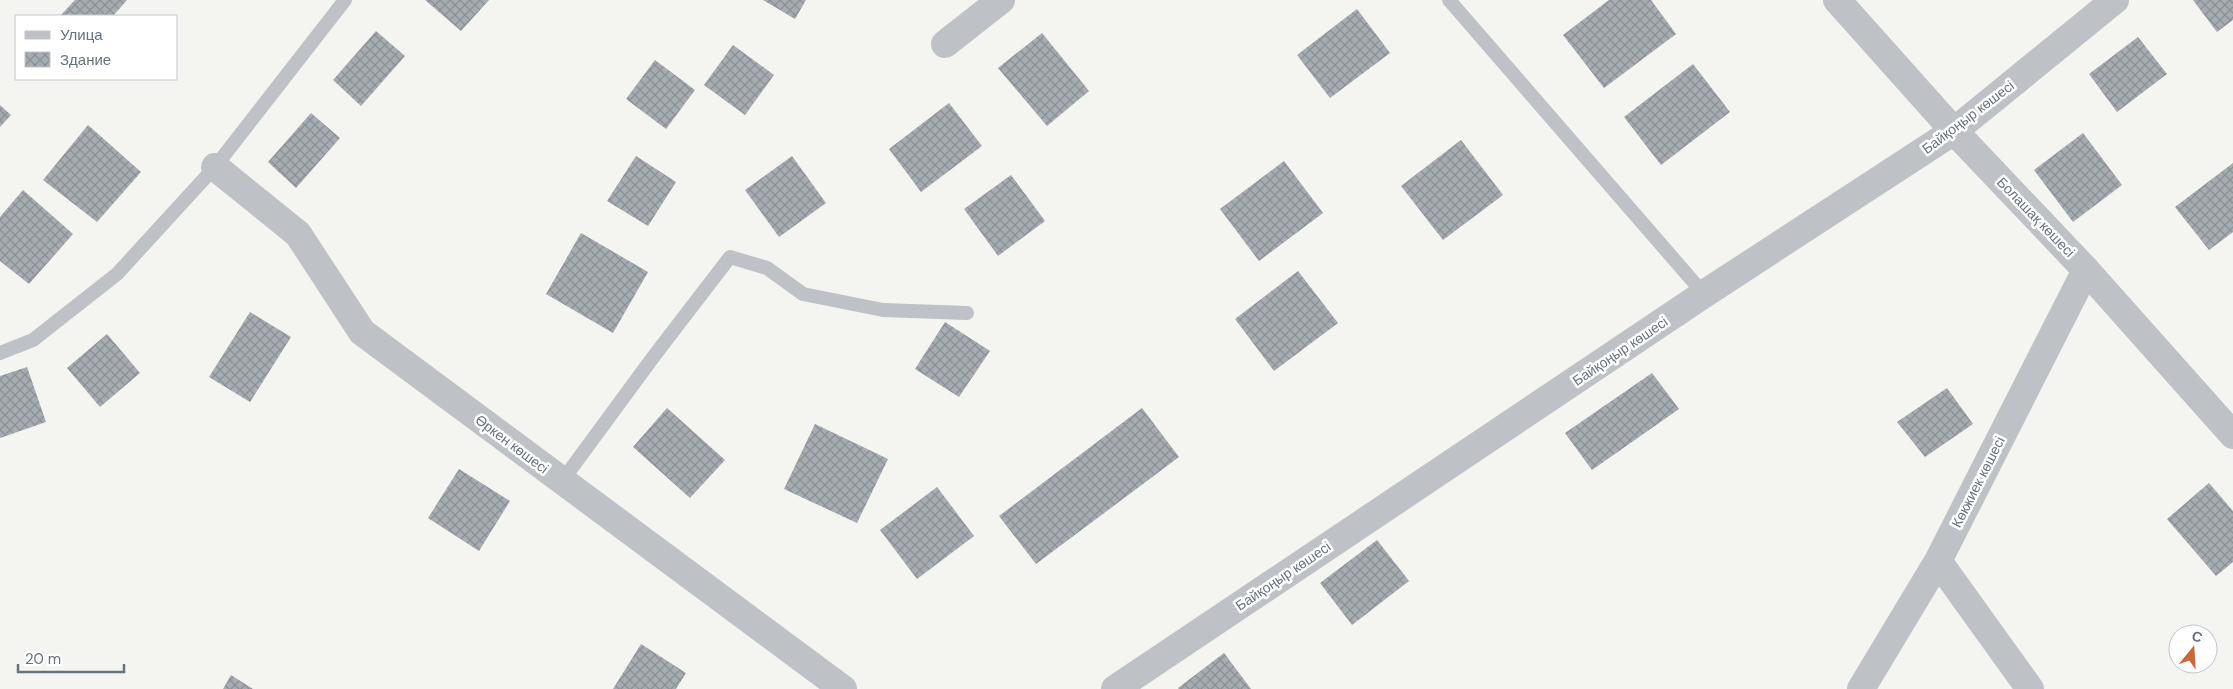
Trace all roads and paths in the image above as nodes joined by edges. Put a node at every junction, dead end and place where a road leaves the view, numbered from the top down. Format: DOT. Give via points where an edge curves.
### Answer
graph roads {
  1 [pos="345,0"];
  2 [pos="1001,0"];
  3 [pos="1450,0"];
  4 [pos="1838,0"];
  5 [pos="2115,0"];
  6 [pos="945,44"];
  7 [pos="1954,131"];
  8 [pos="215,167"];
  9 [pos="2086,270"];
  10 [pos="1704,294"];
  11 [pos="967,313"];
  12 [pos="0,353"];
  13 [pos="2233,435"];
  14 [pos="562,481"];
  15 [pos="1938,561"];
  16 [pos="843,689"];
  17 [pos="1115,689"];
  18 [pos="1861,689"];
  19 [pos="2030,689"];
  1 -- 8 [label="lane"];
  2 -- 6 [label="street"];
  3 -- 10 [label="lane"];
  4 -- 7 [label="street, Болашақ көшесі"];
  5 -- 7 [label="street, Байқоңыр көшесі"];
  7 -- 9 [label="street, Болашақ көшесі"];
  7 -- 10 [label="street, Байқоңыр көшесі"];
  8 -- 12 [label="lane" via="117,274 33,340"];
  8 -- 14 [label="street, Өркен көшесі" via="298,234 362,332"];
  9 -- 13 [label="street, Болашақ көшесі"];
  9 -- 15 [label="street, Көкжиек көшесі"];
  10 -- 17 [label="street, Байқоңыр көшесі"];
  11 -- 14 [label="lane" via="883,310 803,294 767,268 730,257"];
  14 -- 16 [label="street, Өркен көшесі"];
  15 -- 18 [label="street, Көкжиек көшесі"];
  15 -- 19 [label="street"];
}
